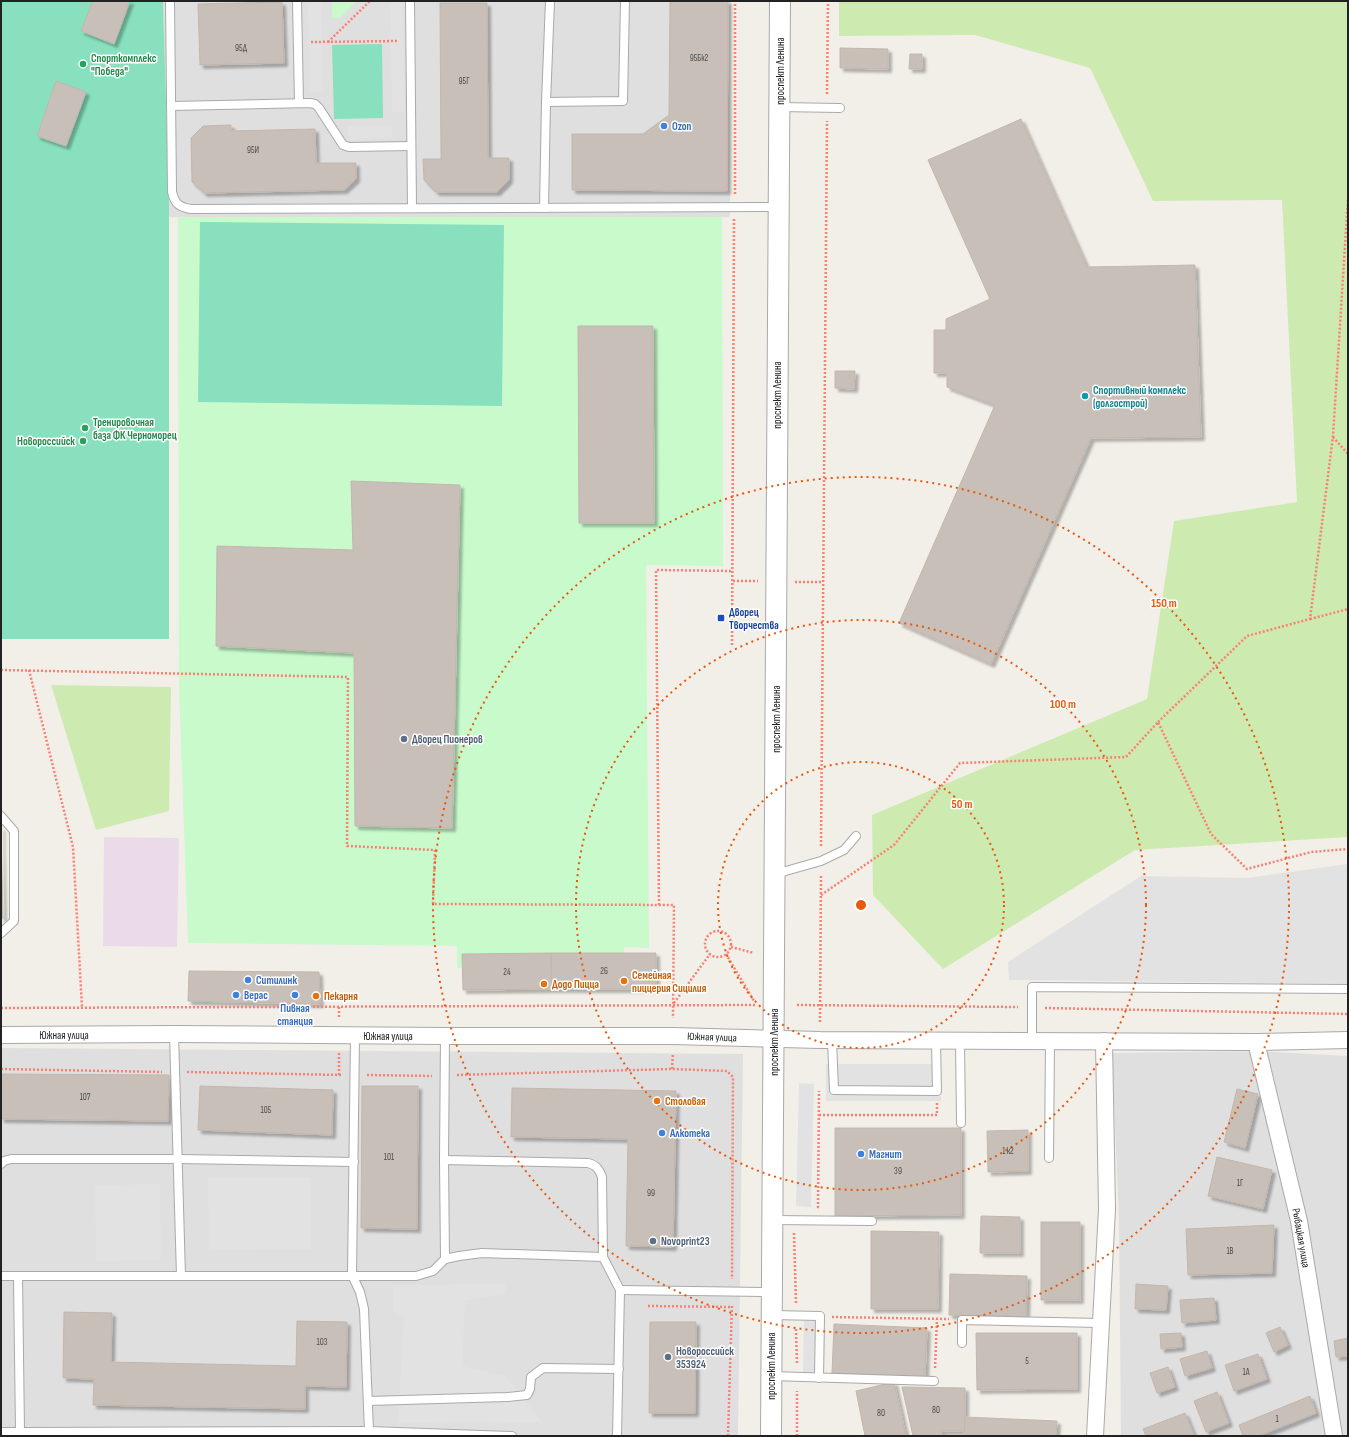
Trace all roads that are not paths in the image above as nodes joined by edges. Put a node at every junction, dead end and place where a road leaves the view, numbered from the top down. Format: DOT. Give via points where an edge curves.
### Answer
graph roads {
  1 [pos="170,1"];
  2 [pos="297,1"];
  3 [pos="410,1"];
  4 [pos="550,1"];
  5 [pos="625,1"];
  6 [pos="780,1"];
  7 [pos="546,102"];
  8 [pos="299,103"];
  9 [pos="171,106"];
  10 [pos="779,107"];
  11 [pos="840,108"];
  12 [pos="412,146"];
  13 [pos="779,207"];
  14 [pos="412,208"];
  15 [pos="544,208"];
  16 [pos="1,816"];
  17 [pos="856,836"];
  18 [pos="775,874"];
  19 [pos="1,933"];
  20 [pos="1348,989"];
  21 [pos="174,1034"];
  22 [pos="1,1035"];
  23 [pos="355,1036"];
  24 [pos="445,1036"];
  25 [pos="774,1039"];
  26 [pos="832,1040"];
  27 [pos="960,1040"];
  28 [pos="1348,1040"];
  29 [pos="936,1041"];
  30 [pos="1032,1041"];
  31 [pos="1050,1041"];
  32 [pos="1104,1041"];
  33 [pos="1256,1042"];
  34 [pos="961,1123"];
  35 [pos="1049,1158"];
  36 [pos="178,1159"];
  37 [pos="444,1160"];
  38 [pos="354,1162"];
  39 [pos="1,1164"];
  40 [pos="772,1220"];
  41 [pos="872,1221"];
  42 [pos="603,1257"];
  43 [pos="445,1259"];
  44 [pos="352,1275"];
  45 [pos="1,1276"];
  46 [pos="181,1276"];
  47 [pos="18,1277"];
  48 [pos="620,1290"];
  49 [pos="772,1292"];
  50 [pos="772,1315"];
  51 [pos="1101,1323"];
  52 [pos="962,1343"];
  53 [pos="619,1369"];
  54 [pos="771,1376"];
  55 [pos="819,1378"];
  56 [pos="934,1381"];
  57 [pos="368,1401"];
  58 [pos="369,1431"];
  59 [pos="1,1432"];
  60 [pos="20,1432"];
  61 [pos="512,1436"];
  62 [pos="618,1436"];
  63 [pos="771,1436"];
  64 [pos="1095,1436"];
  65 [pos="1334,1436"];
  1 -- 9 [label="lane"];
  2 -- 8 [label="lane"];
  3 -- 12 [label="lane"];
  4 -- 7 [label="lane"];
  5 -- 7 [label="lane" via="623,100"];
  6 -- 10 [label="street, проспект Ленина"];
  7 -- 15 [label="lane"];
  8 -- 9 [label="lane"];
  8 -- 12 [label="lane" via="315,104 342,145"];
  9 -- 14 [label="lane" via="172,192 174,200 182,207"];
  10 -- 11 [label="lane"];
  10 -- 13 [label="street, проспект Ленина"];
  12 -- 14 [label="lane"];
  13 -- 15 [label="lane"];
  13 -- 18 [label="street, проспект Ленина"];
  14 -- 15 [label="lane"];
  16 -- 19 [label="lane" via="14,831 14,921"];
  17 -- 18 [label="lane" via="844,850 821,861"];
  18 -- 25 [label="street, проспект Ленина"];
  20 -- 30 [label="lane" via="1032,987"];
  21 -- 22 [label="street, Южная улица"];
  21 -- 23 [label="street, Южная улица"];
  21 -- 36 [label="lane"];
  23 -- 24 [label="street, Южная улица"];
  23 -- 38 [label="lane"];
  24 -- 25 [label="street, Южная улица" via="673,1036"];
  24 -- 37 [label="lane"];
  25 -- 26 [label="street, Южная улица"];
  25 -- 40 [label="street, проспект Ленина"];
  26 -- 29 [label="street, Южная улица"];
  26 -- 29 [label="lane" via="834,1090 937,1091"];
  27 -- 29 [label="street, Южная улица"];
  27 -- 30 [label="street, Южная улица"];
  27 -- 34 [label="lane"];
  28 -- 33 [label="street, Южная улица"];
  30 -- 31 [label="street, Южная улица"];
  31 -- 32 [label="street, Южная улица"];
  31 -- 35 [label="lane"];
  32 -- 33 [label="street, Южная улица"];
  32 -- 51 [label="street" via="1107,1209"];
  33 -- 65 [label="street, Рыбацкая улица" via="1299,1221"];
  36 -- 38 [label="lane"];
  36 -- 39 [label="lane" via="11,1159"];
  36 -- 46 [label="lane"];
  37 -- 42 [label="lane" via="595,1165 602,1177"];
  37 -- 43 [label="lane"];
  38 -- 44 [label="lane"];
  40 -- 41 [label="lane"];
  40 -- 49 [label="street, проспект Ленина"];
  42 -- 43 [label="lane" via="482,1253"];
  42 -- 48 [label="lane"];
  43 -- 44 [label="lane" via="433,1271 416,1276"];
  44 -- 46 [label="lane"];
  44 -- 57 [label="lane" via="364,1309"];
  45 -- 47 [label="lane"];
  46 -- 47 [label="lane"];
  47 -- 60 [label="lane"];
  48 -- 49 [label="lane"];
  48 -- 53 [label="lane"];
  49 -- 50 [label="street, проспект Ленина"];
  50 -- 54 [label="street, проспект Ленина"];
  50 -- 55 [label="lane" via="820,1316"];
  51 -- 52 [label="lane" via="962,1320"];
  51 -- 64 [label="street"];
  53 -- 57 [label="lane" via="543,1368 531,1377 527,1395 520,1396"];
  53 -- 62 [label="lane"];
  54 -- 55 [label="lane"];
  54 -- 63 [label="street, проспект Ленина"];
  55 -- 56 [label="lane"];
  57 -- 58 [label="lane"];
  58 -- 60 [label="lane"];
  58 -- 61 [label="lane"];
  59 -- 60 [label="lane"];
}
